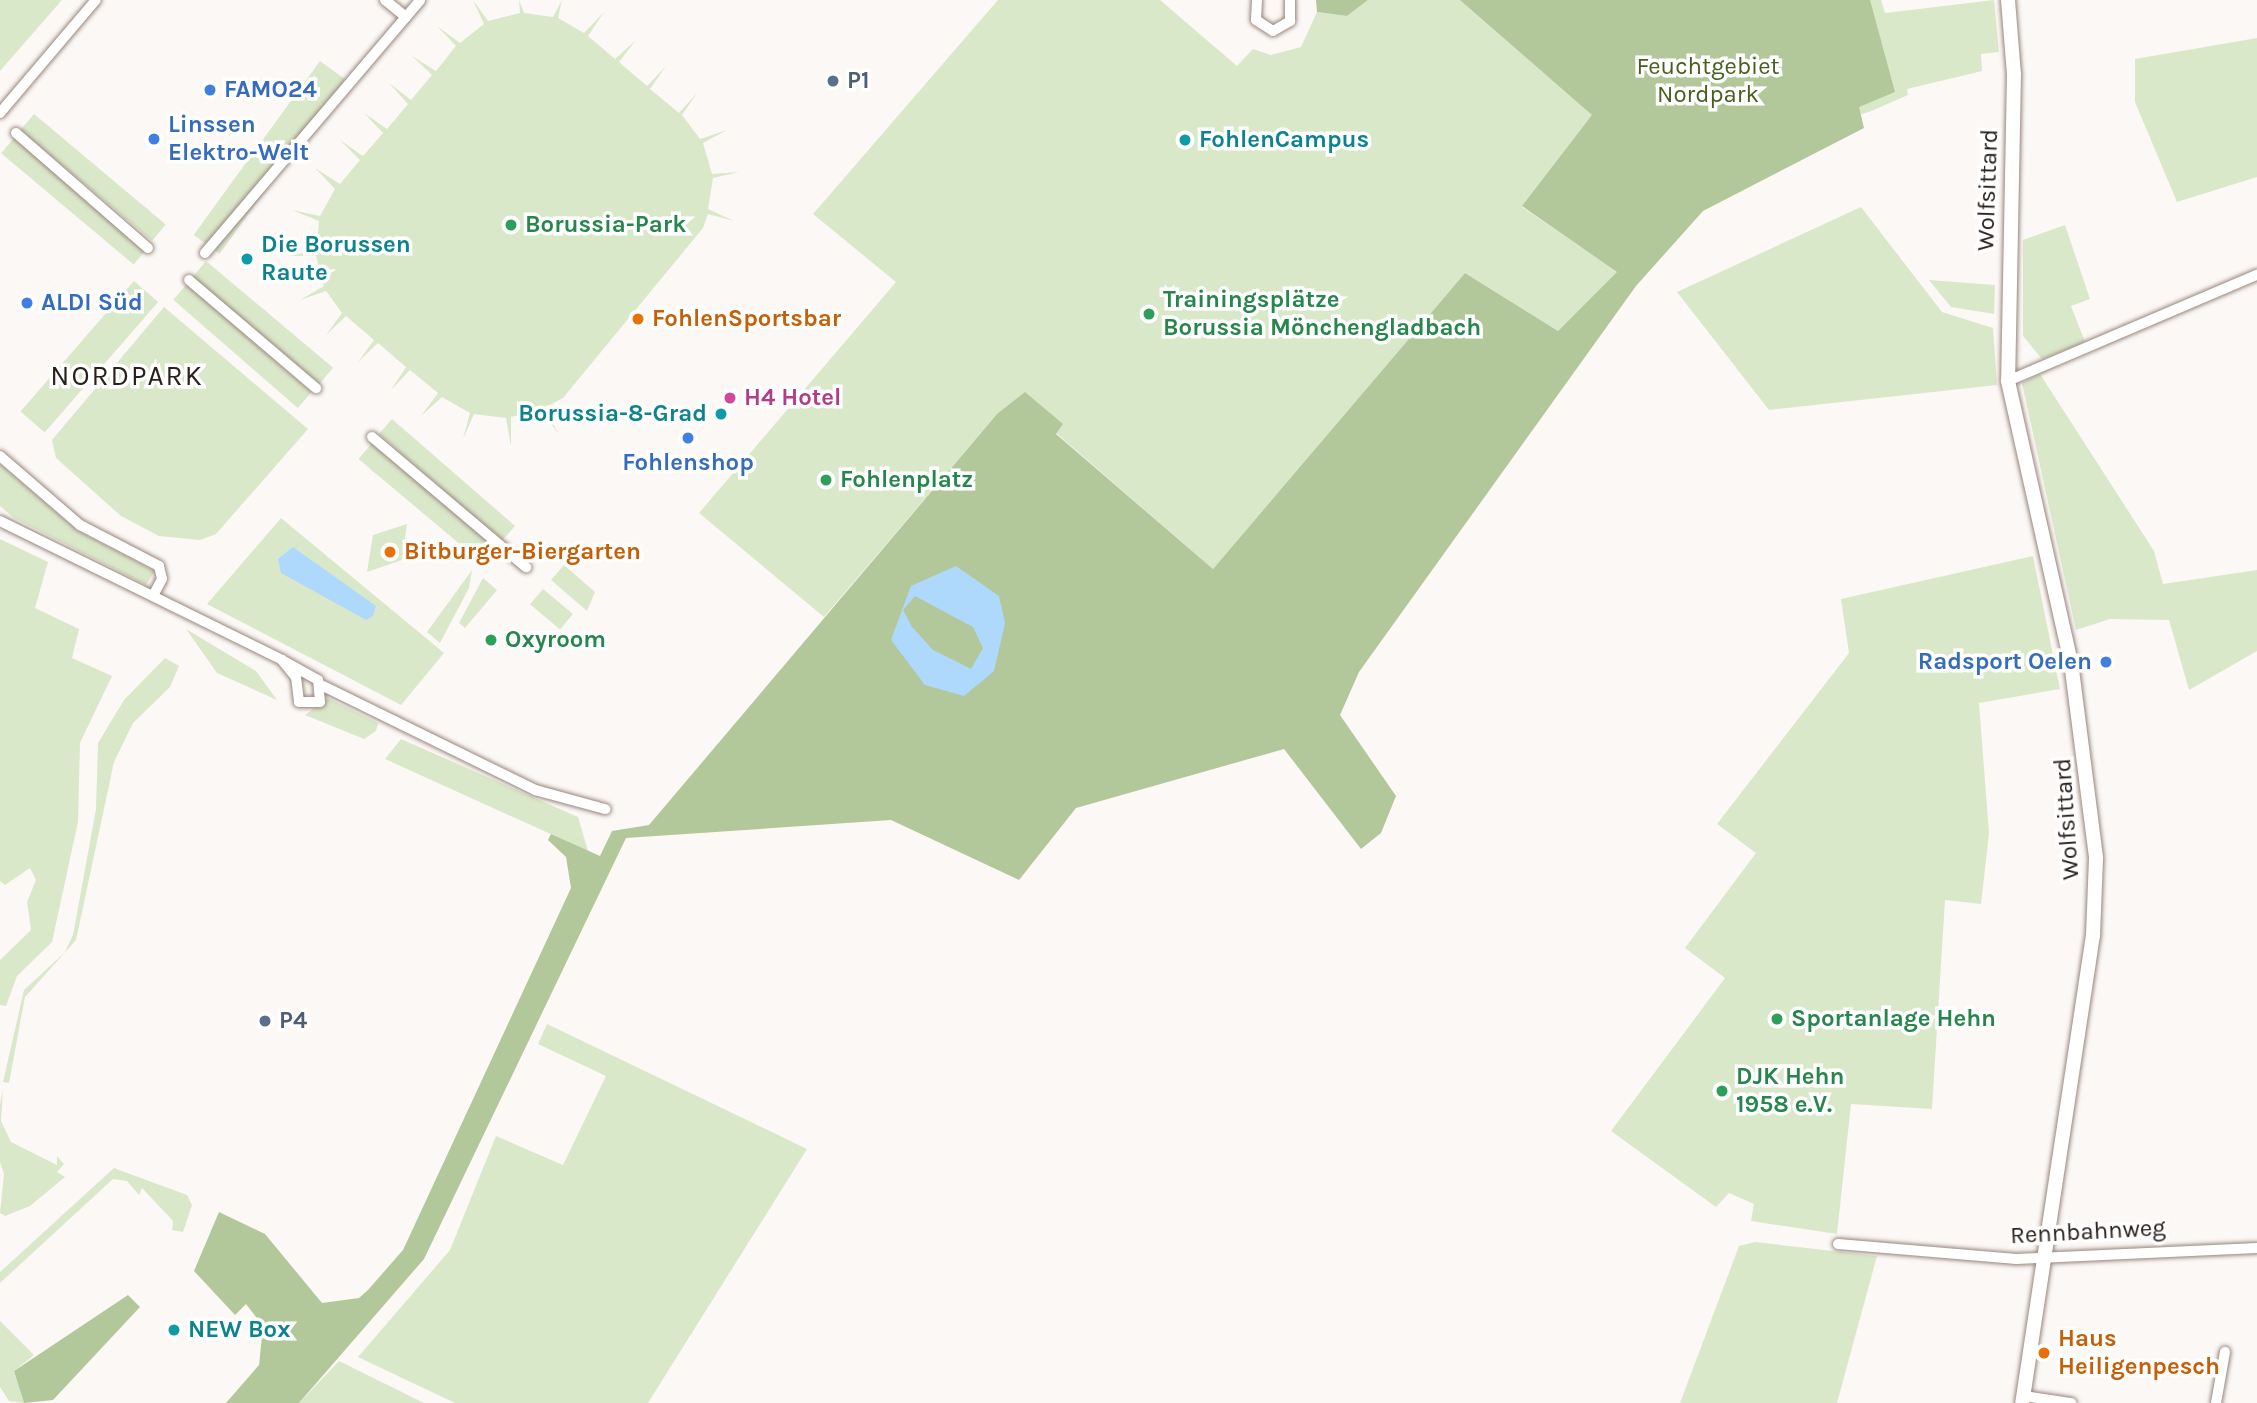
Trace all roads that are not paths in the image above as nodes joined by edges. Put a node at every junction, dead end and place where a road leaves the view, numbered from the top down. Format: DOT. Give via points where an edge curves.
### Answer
graph roads {
  1 [pos="96,0"];
  2 [pos="385,0"];
  3 [pos="420,0"];
  4 [pos="1290,0"];
  5 [pos="2008,0"];
  6 [pos="1255,2"];
  7 [pos="405,17"];
  8 [pos="0,113"];
  9 [pos="16,133"];
  10 [pos="148,248"];
  11 [pos="205,253"];
  12 [pos="2257,275"];
  13 [pos="189,280"];
  14 [pos="2008,380"];
  15 [pos="316,388"];
  16 [pos="372,437"];
  17 [pos="0,456"];
  18 [pos="0,515"];
  19 [pos="0,521"];
  20 [pos="15,529"];
  21 [pos="526,567"];
  22 [pos="153,596"];
  23 [pos="282,660"];
  24 [pos="323,686"];
  25 [pos="605,809"];
  26 [pos="1838,1244"];
  27 [pos="2257,1248"];
  28 [pos="2047,1259"];
  29 [pos="2225,1352"];
  30 [pos="2023,1399"];
  31 [pos="2071,1403"];
  32 [pos="2216,1403"];
  1 -- 8 [label="street"];
  2 -- 7 [label="street"];
  3 -- 7 [label="street"];
  4 -- 6 [label="street" via="1292,18 1276,30 1259,24"];
  5 -- 14 [label="street, Wolfsittard" via="2014,74"];
  7 -- 11 [label="street"];
  9 -- 10 [label="street"];
  12 -- 14 [label="street"];
  13 -- 15 [label="street"];
  14 -- 28 [label="street, Wolfsittard" via="2071,662 2096,858 2094,935"];
  16 -- 21 [label="street"];
  17 -- 22 [label="street" via="80,525 159,566 162,579"];
  18 -- 20 [label="street"];
  19 -- 20 [label="street"];
  20 -- 22 [label="street"];
  22 -- 23 [label="street"];
  23 -- 24 [label="street"];
  23 -- 24 [label="street" via="296,677 299,702 320,702"];
  24 -- 25 [label="street" via="535,790"];
  26 -- 28 [label="street, Rennbahnweg"];
  27 -- 28 [label="street, Rennbahnweg"];
  28 -- 30 [label="street, Wolfsittard"];
  29 -- 32 [label="street"];
  30 -- 31 [label="street"];
}
